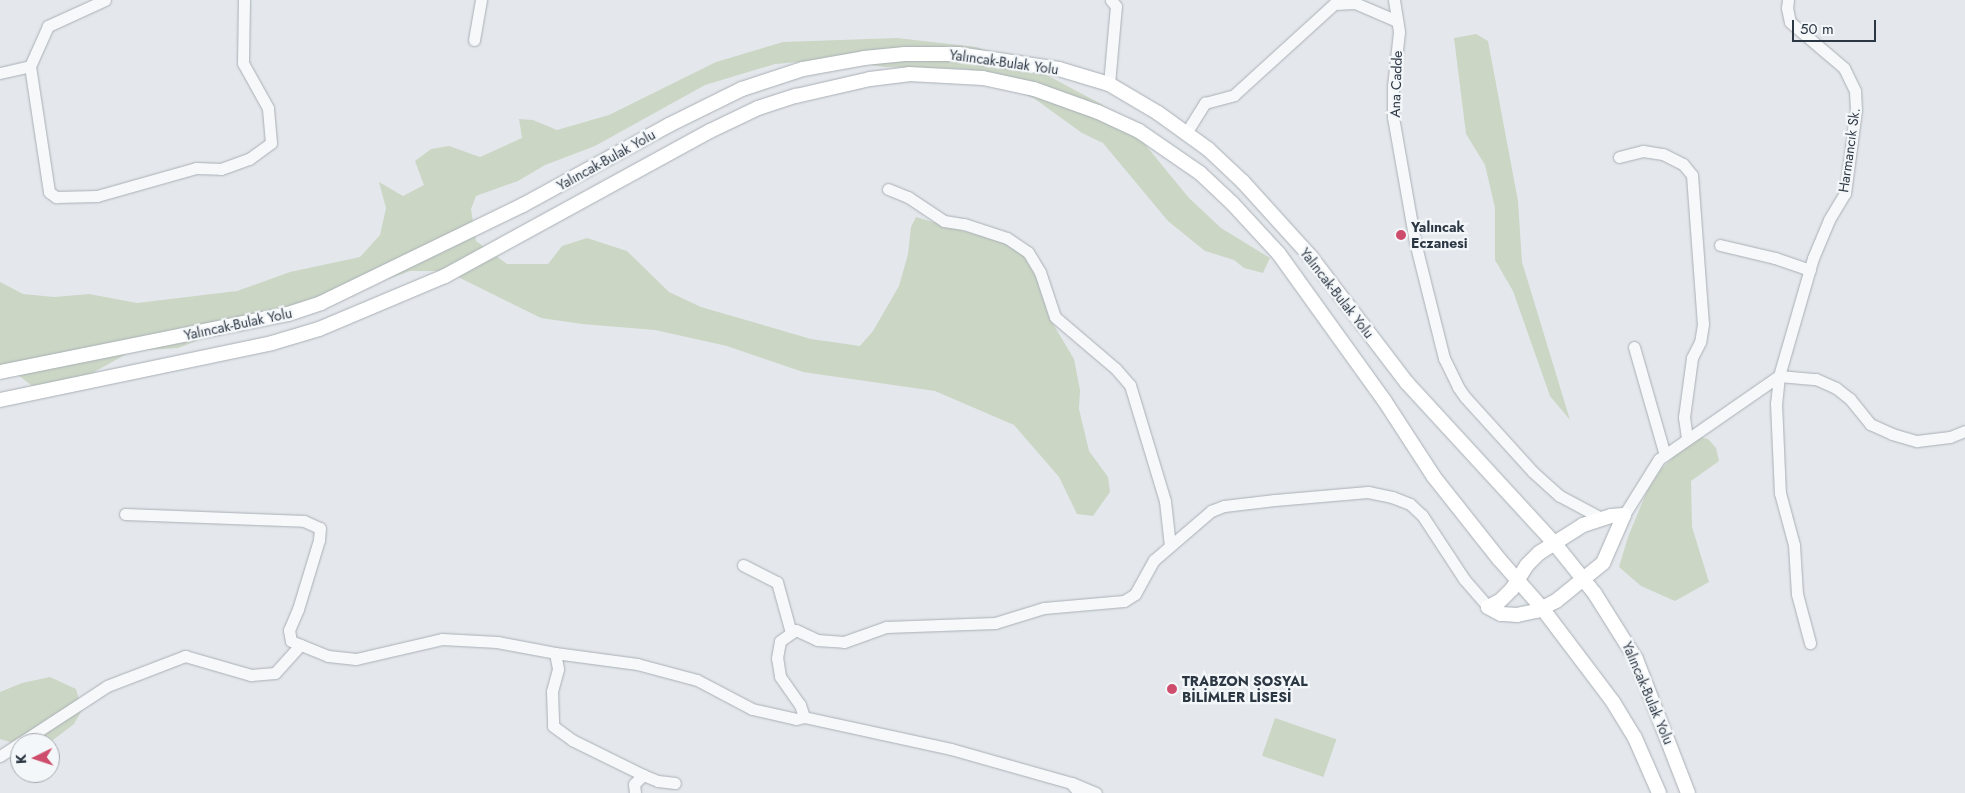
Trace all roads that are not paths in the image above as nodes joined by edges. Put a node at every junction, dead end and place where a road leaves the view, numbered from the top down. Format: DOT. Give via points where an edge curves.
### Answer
graph roads {
  1 [pos="105,0"];
  2 [pos="244,0"];
  3 [pos="481,0"];
  4 [pos="1112,0"];
  5 [pos="1394,0"];
  6 [pos="1788,0"];
  7 [pos="1397,21"];
  8 [pos="474,40"];
  9 [pos="30,66"];
  10 [pos="0,73"];
  11 [pos="1109,84"];
  12 [pos="1186,133"];
  13 [pos="1619,157"];
  14 [pos="888,189"];
  15 [pos="1720,245"];
  16 [pos="1810,270"];
  17 [pos="1634,347"];
  18 [pos="0,372"];
  19 [pos="1779,376"];
  20 [pos="0,400"];
  21 [pos="1965,431"];
  22 [pos="1687,438"];
  23 [pos="1665,454"];
  24 [pos="125,514"];
  25 [pos="1624,515"];
  26 [pos="1601,518"];
  27 [pos="1555,544"];
  28 [pos="1170,546"];
  29 [pos="743,566"];
  30 [pos="1583,578"];
  31 [pos="1518,581"];
  32 [pos="1488,607"];
  33 [pos="1542,608"];
  34 [pos="791,633"];
  35 [pos="1810,643"];
  36 [pos="300,645"];
  37 [pos="555,653"];
  38 [pos="804,717"];
  39 [pos="35,733"];
  40 [pos="644,775"];
  41 [pos="675,783"];
  42 [pos="1071,783"];
  43 [pos="635,793"];
  44 [pos="1079,793"];
  45 [pos="1096,793"];
  46 [pos="1659,793"];
  47 [pos="1688,793"];
  1 -- 9 [label="street" via="48,26"];
  2 -- 9 [label="street" via="243,63 268,108 271,143 249,159 221,169 196,168 97,196 56,197 48,192"];
  3 -- 8 [label="street"];
  4 -- 11 [label="street" via="1116,6"];
  5 -- 7 [label="street, Ana Cadde"];
  6 -- 16 [label="street, Harmancık Sk." via="1790,22 1844,68 1855,91 1856,110 1845,193 1829,220"];
  7 -- 12 [label="street" via="1355,3 1334,4 1234,95 1205,104"];
  7 -- 26 [label="street, Ana Cadde" via="1393,117 1415,242 1444,358 1458,387 1548,487"];
  9 -- 10 [label="street"];
  11 -- 12 [label="main road, Yalıncak-Bulak Yolu"];
  11 -- 18 [label="main road, Yalıncak-Bulak Yolu" via="1059,69 958,54 905,54 803,69 742,89 523,205 321,303 269,318"];
  12 -- 27 [label="main road, Yalıncak-Bulak Yolu" via="1243,182 1311,257 1407,382"];
  13 -- 22 [label="street" via="1643,152 1663,154 1683,164 1692,175 1703,324 1691,368 1684,417"];
  14 -- 28 [label="street" via="908,197 944,221 1007,238 1028,252 1040,272 1055,316 1116,369 1130,386 1164,501"];
  15 -- 16 [label="street"];
  16 -- 19 [label="street, Harmancık Sk."];
  17 -- 23 [label="street"];
  19 -- 21 [label="street" via="1816,379 1836,388 1850,399 1870,424 1892,434 1917,441 1950,437"];
  19 -- 22 [label="street"];
  19 -- 35 [label="street, Harmancık Sk." via="1775,426 1780,493 1794,545 1797,594"];
  20 -- 31 [label="main road, Yalıncak-Bulak Yolu" via="272,343 319,329 445,276 758,108 870,79 909,74 983,78 1034,90 1131,127 1200,173 1228,198 1279,254 1384,400 1434,477"];
  22 -- 23 [label="street"];
  23 -- 25 [label="street"];
  24 -- 36 [label="street" via="304,520 320,528 298,609 288,630 291,641"];
  25 -- 26 [label="main road"];
  25 -- 30 [label="main road" via="1604,563"];
  26 -- 27 [label="main road" via="1583,525"];
  27 -- 30 [label="main road, Yalıncak-Bulak Yolu"];
  27 -- 31 [label="main road" via="1532,559"];
  28 -- 32 [label="street" via="1211,511 1224,506 1368,492 1410,504 1431,528 1464,580"];
  28 -- 34 [label="street" via="1154,560 1135,594 1124,601 1044,608 995,623 886,627 844,642 817,640 796,630"];
  29 -- 34 [label="street" via="777,582"];
  30 -- 33 [label="main road" via="1564,596"];
  30 -- 47 [label="main road, Yalıncak-Bulak Yolu" via="1636,659"];
  31 -- 32 [label="main road" via="1500,601"];
  31 -- 33 [label="main road, Yalıncak-Bulak Yolu"];
  32 -- 33 [label="main road" via="1509,615"];
  33 -- 46 [label="main road, Yalıncak-Bulak Yolu" via="1613,702 1635,738"];
  34 -- 38 [label="street" via="780,641 777,658 780,676 800,705"];
  36 -- 37 [label="street" via="328,656 356,659 442,639 497,642"];
  36 -- 39 [label="street" via="275,673 251,675 184,656 106,686"];
  37 -- 38 [label="street" via="646,667 697,680 752,709 796,719"];
  37 -- 40 [label="street" via="558,669 552,691 553,726 572,740"];
  38 -- 42 [label="street" via="952,749"];
  40 -- 41 [label="street"];
  40 -- 43 [label="street" via="634,784"];
  42 -- 44 [label="street"];
  42 -- 45 [label="street"];
}
